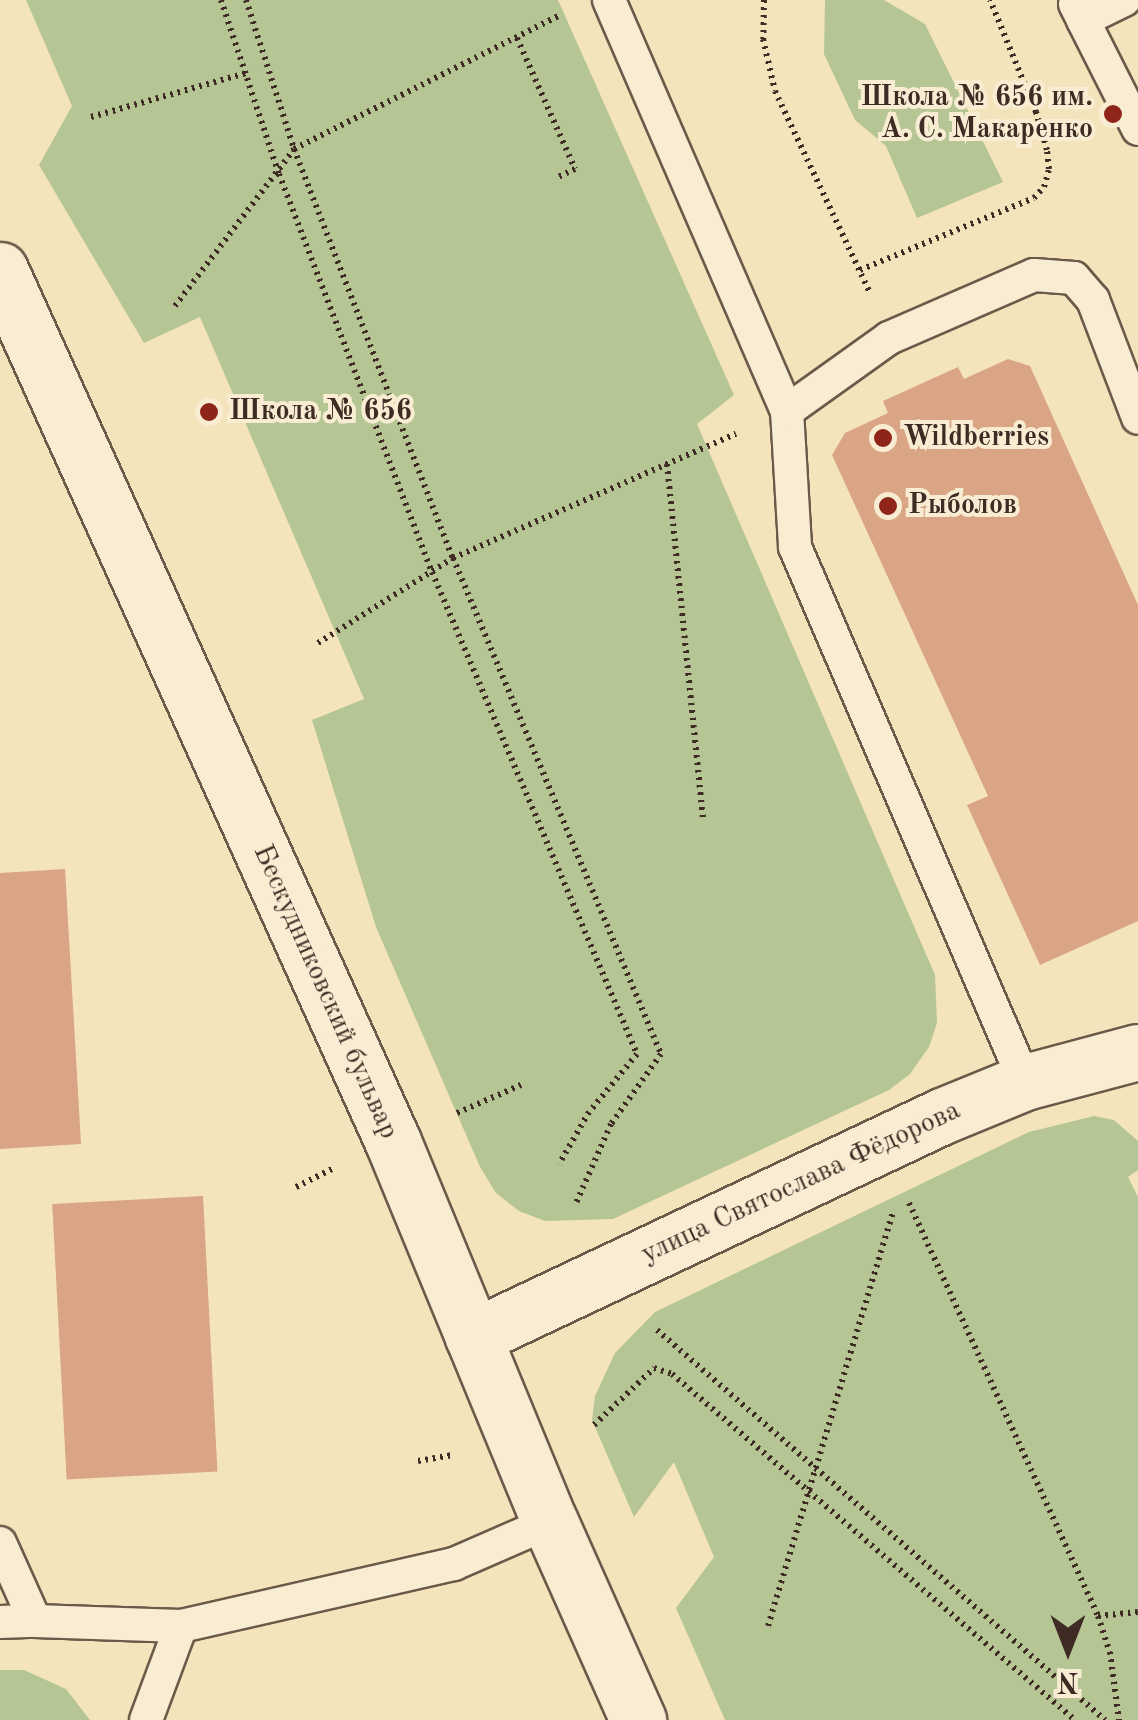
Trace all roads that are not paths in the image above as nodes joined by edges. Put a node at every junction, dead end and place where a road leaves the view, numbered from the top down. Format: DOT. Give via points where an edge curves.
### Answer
graph roads {
  1 [pos="609,0"];
  2 [pos="1124,0"];
  3 [pos="1078,10"];
  4 [pos="1138,129"];
  5 [pos="0,270"];
  6 [pos="787,411"];
  7 [pos="1138,418"];
  8 [pos="1138,1052"];
  9 [pos="1025,1082"];
  10 [pos="473,1337"];
  11 [pos="550,1522"];
  12 [pos="0,1543"];
  13 [pos="0,1622"];
  14 [pos="35,1622"];
  15 [pos="180,1626"];
  16 [pos="146,1720"];
  17 [pos="638,1720"];
  1 -- 6 [label="lane"];
  2 -- 3 [label="lane"];
  3 -- 4 [label="lane"];
  5 -- 10 [label="street, Бескудниковский бульвар" via="393,1142"];
  6 -- 7 [label="lane" via="889,338 1034,275 1074,278 1093,300"];
  6 -- 9 [label="lane" via="795,548"];
  8 -- 9 [label="street, улица Святослава Фёдорова"];
  9 -- 10 [label="street, улица Святослава Фёдорова"];
  10 -- 11 [label="street, Бескудниковский бульвар"];
  11 -- 15 [label="lane" via="454,1564"];
  11 -- 17 [label="street, Бескудниковский бульвар"];
  12 -- 14 [label="lane"];
  13 -- 14 [label="lane"];
  14 -- 15 [label="lane"];
  15 -- 16 [label="lane"];
}
